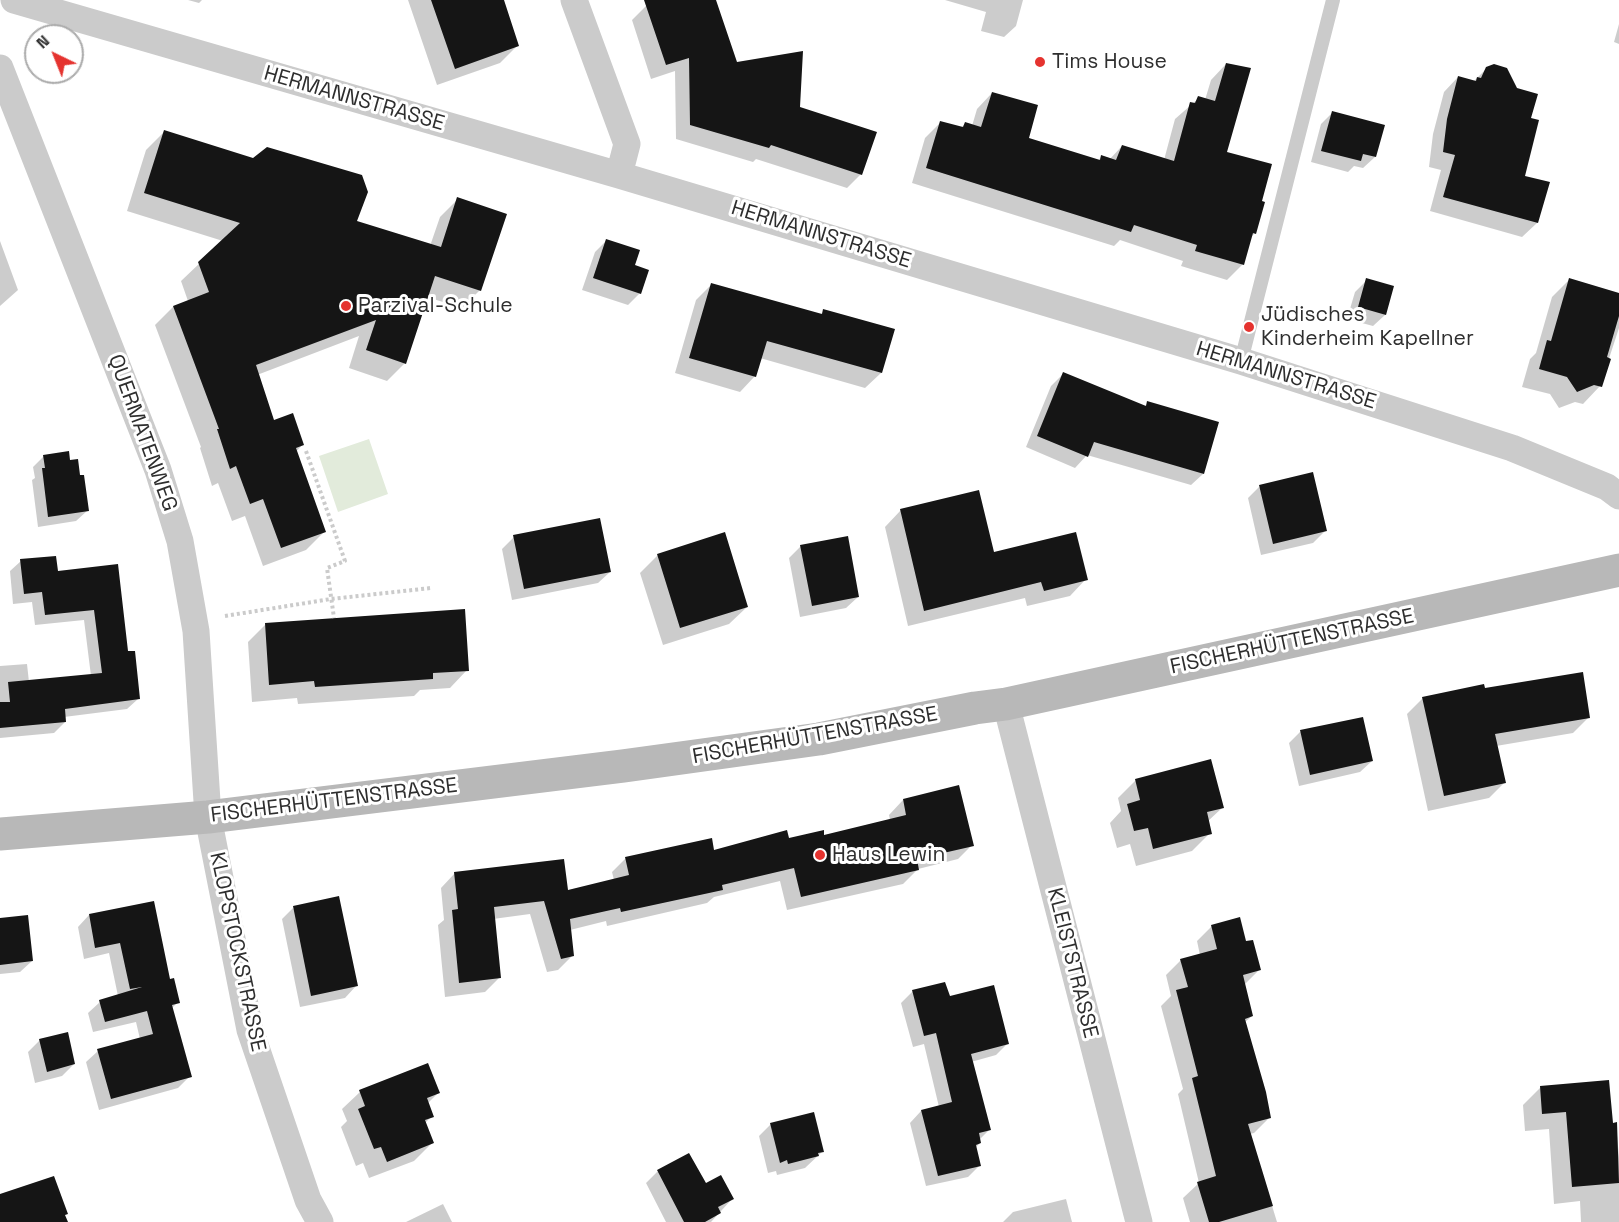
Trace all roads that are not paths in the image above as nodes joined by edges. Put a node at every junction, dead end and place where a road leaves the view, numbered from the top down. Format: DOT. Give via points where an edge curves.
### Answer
graph roads {
  1 [pos="14,0"];
  2 [pos="574,0"];
  3 [pos="1333,0"];
  4 [pos="0,68"];
  5 [pos="619,175"];
  6 [pos="1241,361"];
  7 [pos="1619,496"];
  8 [pos="1619,570"];
  9 [pos="1006,704"];
  10 [pos="208,817"];
  11 [pos="0,834"];
  12 [pos="320,1222"];
  13 [pos="1139,1222"];
  1 -- 5 [label="street, HERMANNSTRASSE"];
  2 -- 5 [label="street" via="627,144"];
  3 -- 6 [label="lane"];
  4 -- 10 [label="street, QUERMATENWEG" via="150,448 180,541 196,632"];
  5 -- 6 [label="street, HERMANNSTRASSE"];
  6 -- 7 [label="street, HERMANNSTRASSE" via="1512,448 1607,487"];
  8 -- 9 [label="street, FISCHERHÜTTENSTRASSE"];
  9 -- 10 [label="street, FISCHERHÜTTENSTRASSE" via="773,746"];
  9 -- 13 [label="street, KLEISTSTRASSE"];
  10 -- 11 [label="street, FISCHERHÜTTENSTRASSE"];
  10 -- 12 [label="street, KLOPSTOCKSTRASSE" via="250,1030 308,1200"];
}
